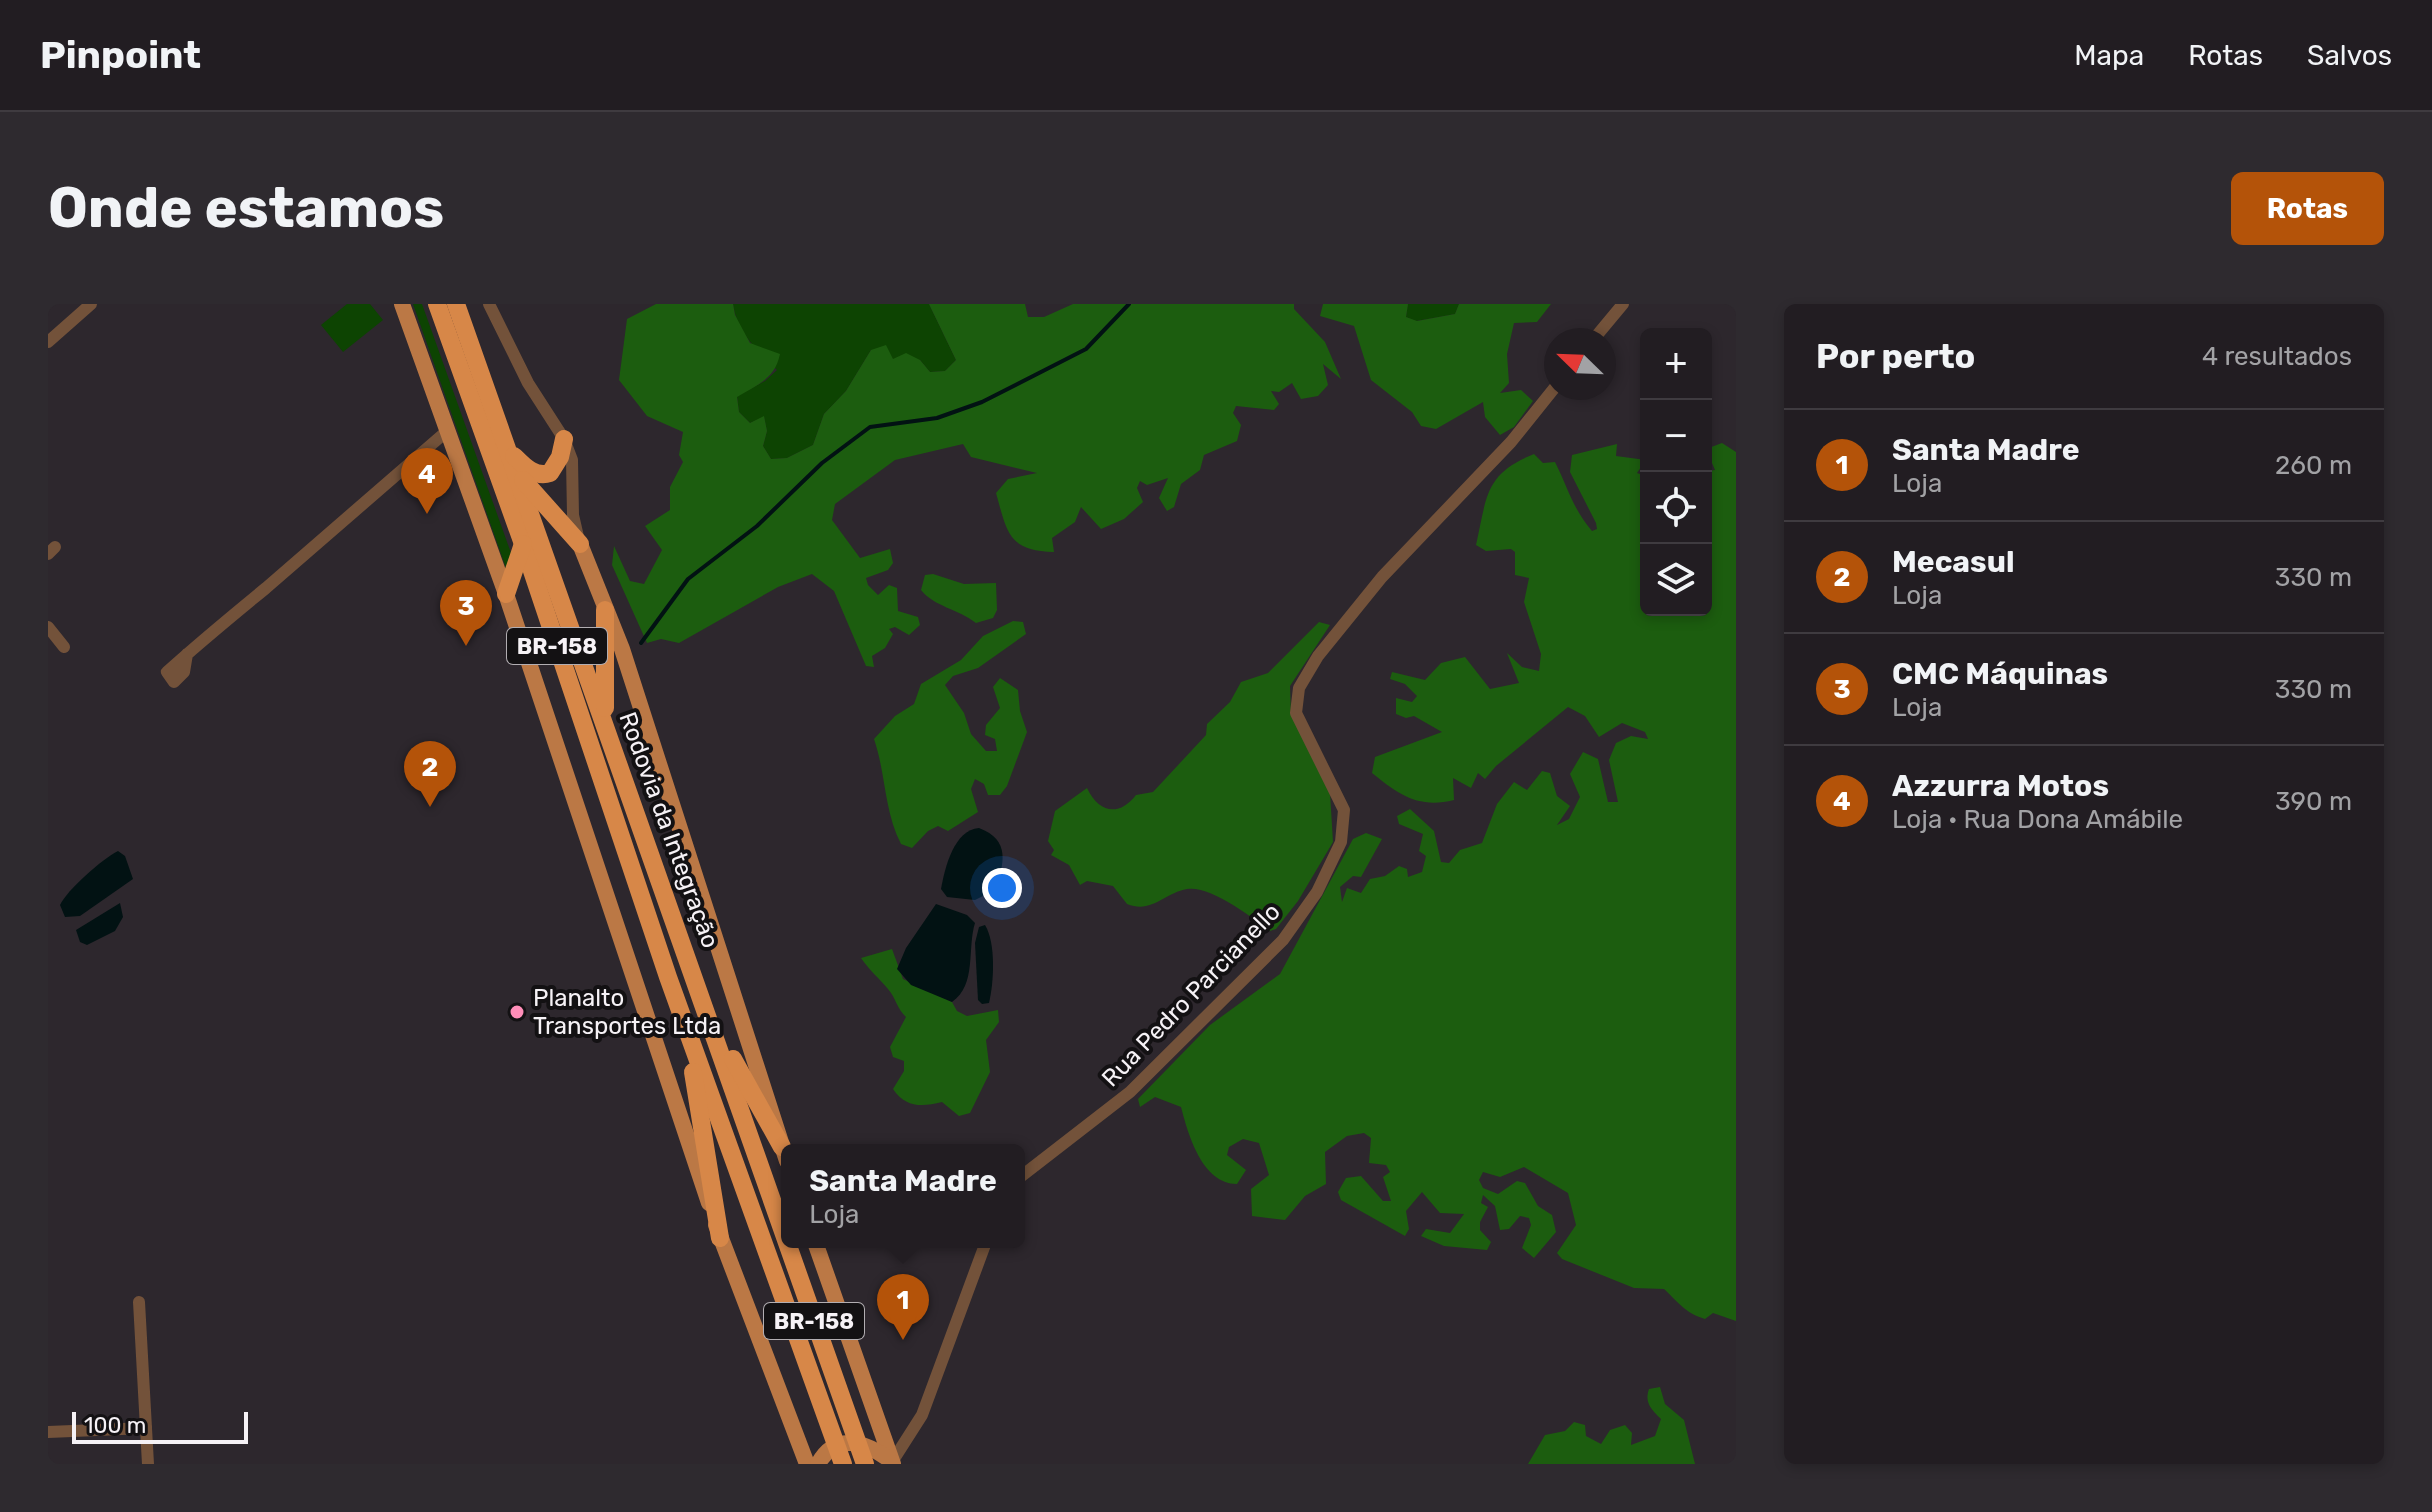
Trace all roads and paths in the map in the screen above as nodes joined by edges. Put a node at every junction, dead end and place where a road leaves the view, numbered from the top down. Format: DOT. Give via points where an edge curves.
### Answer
graph roads {
  1 [pos="91,304"];
  2 [pos="402,304"];
  3 [pos="437,304"];
  4 [pos="456,304"];
  5 [pos="489,304"];
  6 [pos="1623,304"];
  7 [pos="1603,328"];
  8 [pos="48,342"];
  9 [pos="1545,400"];
  10 [pos="447,431"];
  11 [pos="564,439"];
  12 [pos="509,452"];
  13 [pos="515,471"];
  14 [pos="523,544"];
  15 [pos="580,544"];
  16 [pos="506,594"];
  17 [pos="605,610"];
  18 [pos="48,627"];
  19 [pos="64,647"];
  20 [pos="187,654"];
  21 [pos="605,723"];
  22 [pos="693,971"];
  23 [pos="681,1011"];
  24 [pos="782,1144"];
  25 [pos="781,1147"];
  26 [pos="1025,1173"];
  27 [pos="781,1228"];
  28 [pos="720,1238"];
  29 [pos="788,1248"];
  30 [pos="817,1248"];
  31 [pos="984,1248"];
  32 [pos="139,1302"];
  33 [pos="146,1428"];
  34 [pos="48,1432"];
  35 [pos="892,1463"];
  36 [pos="148,1464"];
  37 [pos="807,1464"];
  38 [pos="818,1464"];
  39 [pos="843,1464"];
  40 [pos="865,1464"];
  1 -- 8 [label="street"];
  2 -- 10 [label="main road, BR-158"];
  3 -- 14 [label="highway, Rodovia da Integração / BR-158"];
  4 -- 12 [label="highway, Rodovia da Integração / BR-158"];
  5 -- 11 [label="street, BR-158" via="528,383"];
  6 -- 7 [label="street"];
  9 -- 26 [label="street, Rua Pedro Parcianello" via="1382,577 1299,688 1296,713 1344,810 1341,842 1317,892 1283,940 1130,1092"];
  10 -- 16 [label="main road, BR-158"];
  10 -- 20 [label="street"];
  11 -- 12 [label="highway" via="555,469 542,475"];
  11 -- 15 [label="street, BR-158" via="572,460 573,515"];
  12 -- 13 [label="highway, Rodovia da Integração / BR-158"];
  13 -- 15 [label="highway, BR-158"];
  13 -- 21 [label="highway, Rodovia da Integração / BR-158"];
  14 -- 16 [label="highway, BR-158"];
  14 -- 23 [label="highway, Rodovia da Integração / BR-158"];
  15 -- 17 [label="main road, BR-158"];
  16 -- 28 [label="main road, BR-158"];
  17 -- 21 [label="highway, BR-158"];
  17 -- 24 [label="main road, BR-158"];
  18 -- 19 [label="street"];
  21 -- 22 [label="highway, Rodovia da Integração / BR-158"];
  22 -- 25 [label="highway, BR-158" via="740,1076"];
  22 -- 27 [label="highway, Rodovia da Integração / BR-158"];
  23 -- 28 [label="highway, BR-158"];
  23 -- 39 [label="highway, Rodovia da Integração / BR-158"];
  28 -- 37 [label="main road, BR-158"];
  29 -- 40 [label="highway, Rodovia da Integração / BR-158"];
  30 -- 35 [label="main road, BR-158"];
  31 -- 35 [label="street" via="922,1415"];
  32 -- 33 [label="street"];
  33 -- 34 [label="street"];
  33 -- 36 [label="street"];
  35 -- 38 [label="main road" via="873,1447 854,1441 827,1450"];
}
